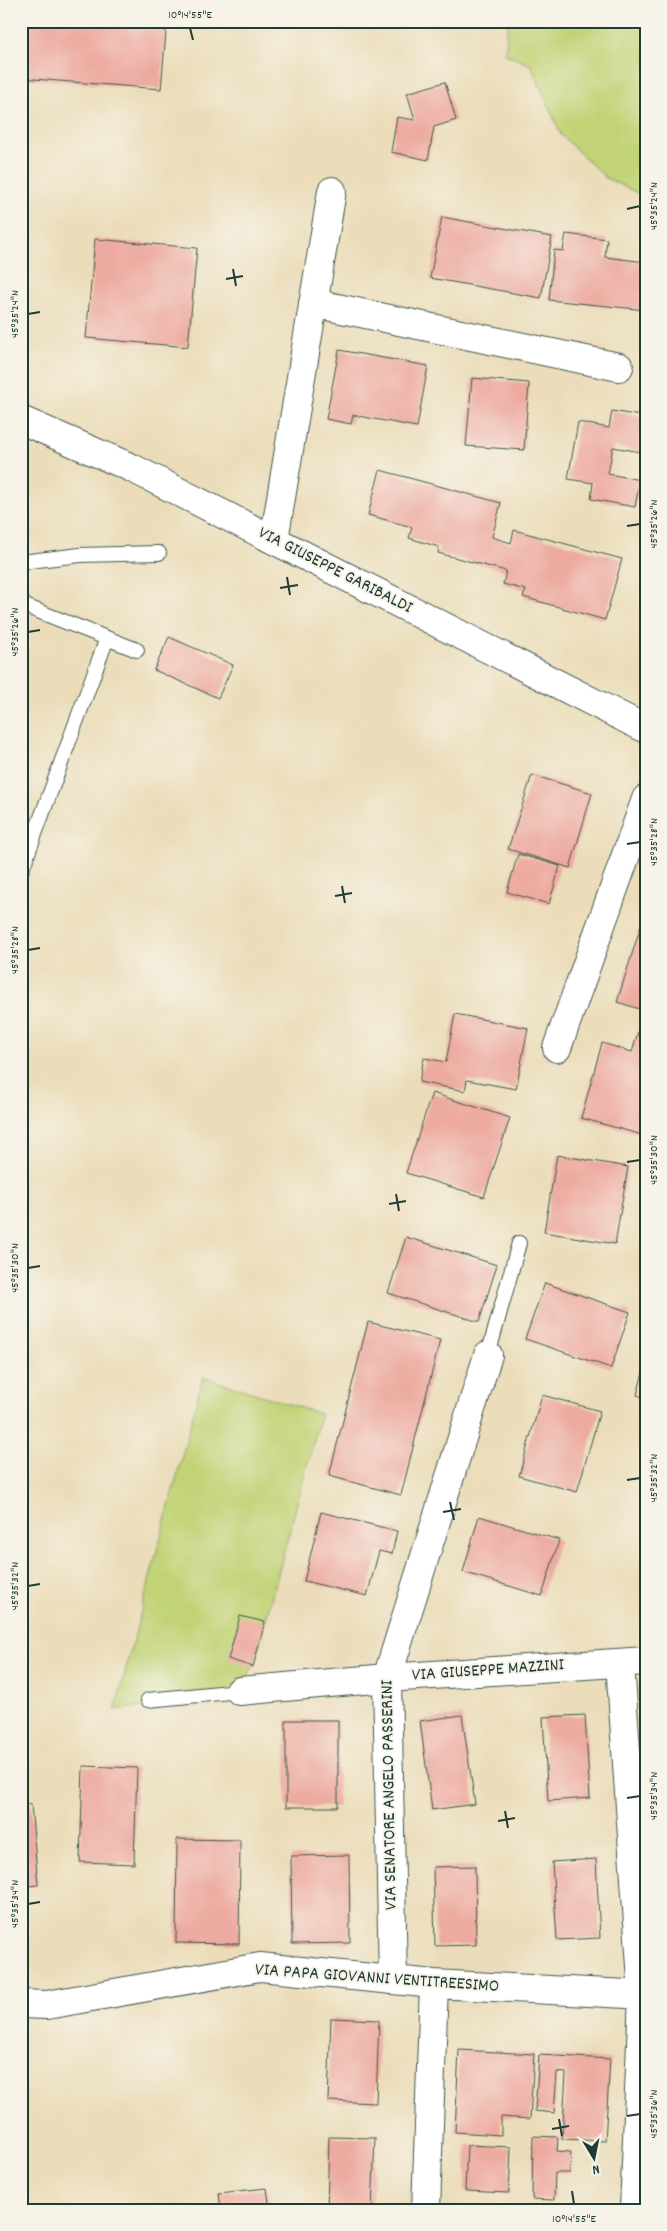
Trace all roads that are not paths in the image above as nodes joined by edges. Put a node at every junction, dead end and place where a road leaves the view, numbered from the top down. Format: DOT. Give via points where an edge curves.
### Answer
graph roads {
  1 [pos="332,191"];
  2 [pos="313,303"];
  3 [pos="619,367"];
  4 [pos="21,420"];
  5 [pos="274,540"];
  6 [pos="159,553"];
  7 [pos="21,562"];
  8 [pos="21,600"];
  9 [pos="107,638"];
  10 [pos="137,650"];
  11 [pos="646,729"];
  12 [pos="646,799"];
  13 [pos="21,872"];
  14 [pos="557,1048"];
  15 [pos="518,1243"];
  16 [pos="488,1355"];
  17 [pos="633,1662"];
  18 [pos="387,1678"];
  19 [pos="240,1691"];
  20 [pos="148,1700"];
  21 [pos="393,1980"];
  22 [pos="434,1984"];
  23 [pos="644,1995"];
  24 [pos="21,2004"];
  25 [pos="426,2210"];
  26 [pos="634,2210"];
  1 -- 2 [label="street"];
  2 -- 3 [label="street"];
  2 -- 5 [label="street"];
  4 -- 5 [label="street, VIA GIUSEPPE GARIBALDI" via="132,468"];
  5 -- 11 [label="street, VIA GIUSEPPE GARIBALDI"];
  6 -- 7 [label="lane" via="80,554"];
  8 -- 9 [label="lane" via="25,606"];
  9 -- 10 [label="lane"];
  9 -- 13 [label="lane"];
  12 -- 14 [label="street"];
  15 -- 16 [label="lane"];
  16 -- 18 [label="street, VIA SENATORE ANGELO PASSERINI"];
  17 -- 18 [label="street, VIA GIUSEPPE MAZZINI"];
  17 -- 23 [label="street"];
  18 -- 19 [label="street, VIA GIUSEPPE MAZZINI"];
  18 -- 21 [label="street, VIA SENATORE ANGELO PASSERINI"];
  19 -- 20 [label="lane"];
  21 -- 22 [label="street, VIA PAPA GIOVANNI VENTITREESIMO"];
  21 -- 24 [label="street, VIA PAPA GIOVANNI VENTITREESIMO" via="260,1967 47,2005"];
  22 -- 23 [label="street, VIA PAPA GIOVANNI VENTITREESIMO"];
  22 -- 25 [label="street"];
  23 -- 26 [label="street"];
}
